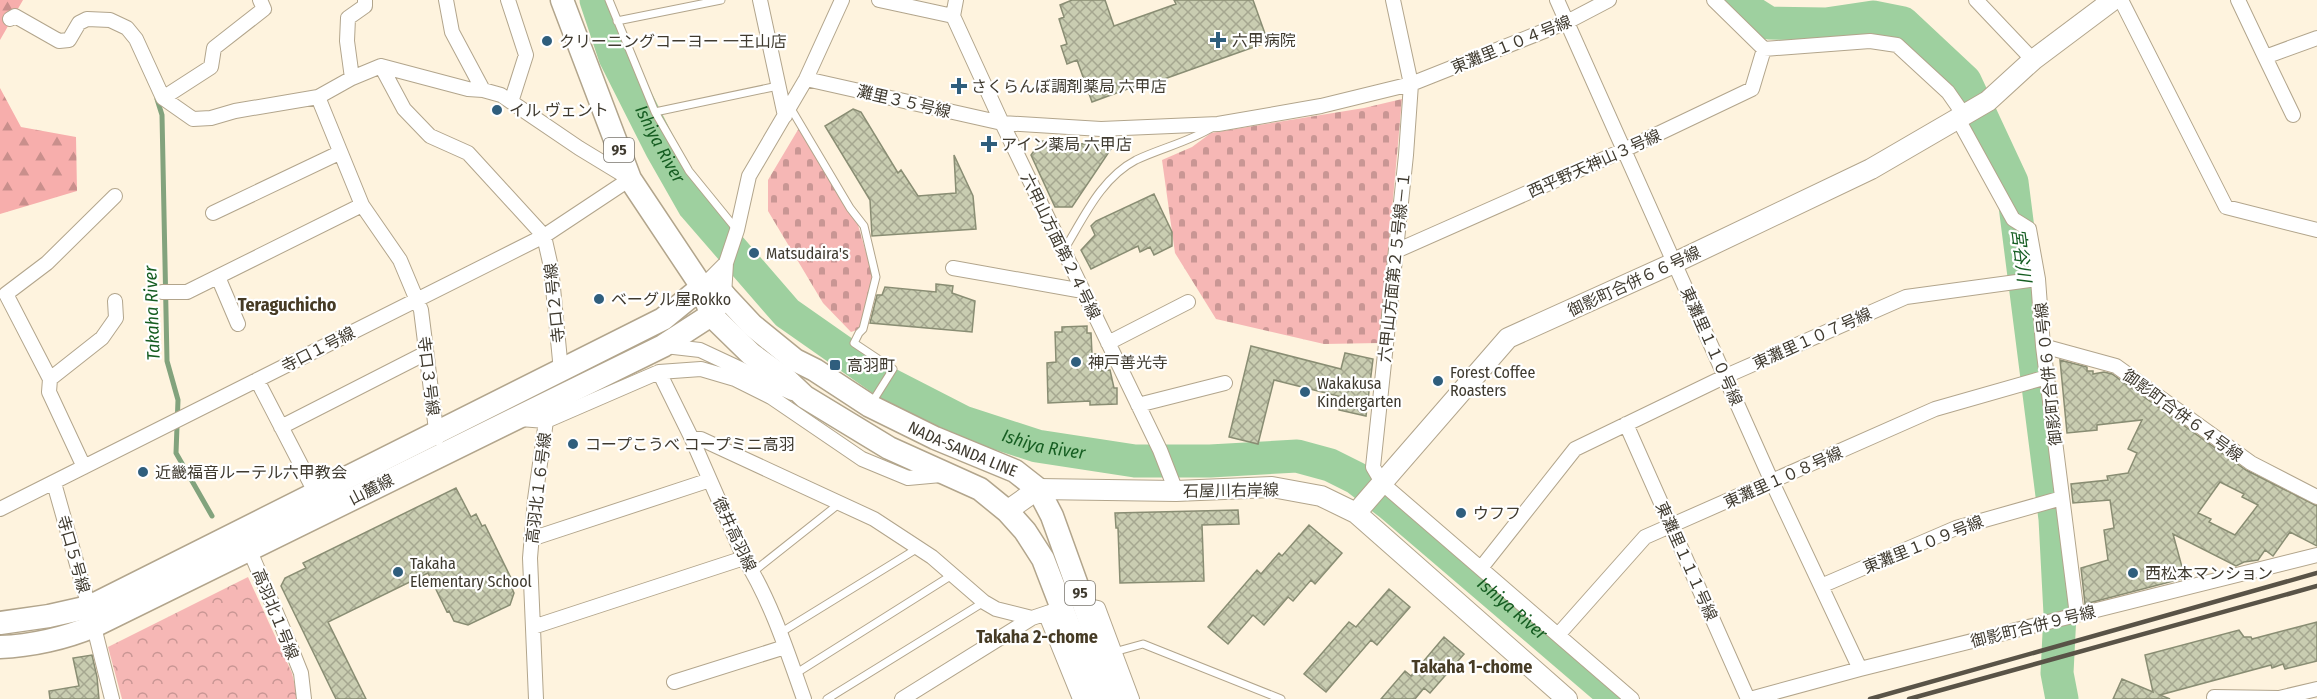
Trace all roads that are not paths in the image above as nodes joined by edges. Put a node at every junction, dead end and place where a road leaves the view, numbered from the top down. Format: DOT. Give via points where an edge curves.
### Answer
graph roads {
  1 [pos="260,0"];
  2 [pos="365,0"];
  3 [pos="446,0"];
  4 [pos="508,0"];
  5 [pos="562,0"];
  6 [pos="609,0"];
  7 [pos="721,0"];
  8 [pos="760,0"];
  9 [pos="842,0"];
  10 [pos="879,0"];
  11 [pos="956,0"];
  12 [pos="1393,0"];
  13 [pos="1557,0"];
  14 [pos="1609,0"];
  15 [pos="1714,0"];
  16 [pos="1976,0"];
  17 [pos="2114,0"];
  18 [pos="2121,0"];
  19 [pos="2238,0"];
  20 [pos="953,16"];
  21 [pos="10,19"];
  22 [pos="617,21"];
  23 [pos="1567,22"];
  24 [pos="2317,38"];
  25 [pos="1764,49"];
  26 [pos="2265,57"];
  27 [pos="2033,60"];
  28 [pos="381,66"];
  29 [pos="352,78"];
  30 [pos="806,79"];
  31 [pos="1411,84"];
  32 [pos="778,86"];
  33 [pos="483,90"];
  34 [pos="318,97"];
  35 [pos="163,98"];
  36 [pos="511,102"];
  37 [pos="788,111"];
  38 [pos="655,112"];
  39 [pos="2293,115"];
  40 [pos="1961,117"];
  41 [pos="1002,123"];
  42 [pos="1218,124"];
  43 [pos="1624,150"];
  44 [pos="339,153"];
  45 [pos="630,179"];
  46 [pos="115,196"];
  47 [pos="362,205"];
  48 [pos="213,213"];
  49 [pos="736,230"];
  50 [pos="2317,230"];
  51 [pos="544,236"];
  52 [pos="1064,250"];
  53 [pos="1396,251"];
  54 [pos="726,263"];
  55 [pos="1674,263"];
  56 [pos="953,268"];
  57 [pos="218,277"];
  58 [pos="2037,279"];
  59 [pos="702,287"];
  60 [pos="1083,291"];
  61 [pos="162,292"];
  62 [pos="724,295"];
  63 [pos="416,299"];
  64 [pos="115,301"];
  65 [pos="1188,302"];
  66 [pos="711,315"];
  67 [pos="238,324"];
  68 [pos="1108,343"];
  69 [pos="663,346"];
  70 [pos="2043,346"];
  71 [pos="426,353"];
  72 [pos="561,371"];
  73 [pos="658,372"];
  74 [pos="1726,376"];
  75 [pos="2047,378"];
  76 [pos="50,379"];
  77 [pos="257,380"];
  78 [pos="1226,383"];
  79 [pos="805,398"];
  80 [pos="871,404"];
  81 [pos="1138,405"];
  82 [pos="515,418"];
  83 [pos="546,421"];
  84 [pos="1626,424"];
  85 [pos="281,427"];
  86 [pos="692,439"];
  87 [pos="439,443"];
  88 [pos="84,467"];
  89 [pos="948,475"];
  90 [pos="710,480"];
  91 [pos="1772,482"];
  92 [pos="54,483"];
  93 [pos="1173,483"];
  94 [pos="1383,484"];
  95 [pos="1038,489"];
  96 [pos="316,494"];
  97 [pos="2317,497"];
  98 [pos="2061,498"];
  99 [pos="840,502"];
  100 [pos="0,509"];
  101 [pos="1007,510"];
  102 [pos="1356,513"];
  103 [pos="1671,526"];
  104 [pos="531,539"];
  105 [pos="245,541"];
  106 [pos="918,548"];
  107 [pos="2317,555"];
  108 [pos="744,558"];
  109 [pos="1480,568"];
  110 [pos="753,572"];
  111 [pos="952,574"];
  112 [pos="1821,586"];
  113 [pos="984,602"];
  114 [pos="1064,609"];
  115 [pos="92,616"];
  116 [pos="2071,617"];
  117 [pos="1032,618"];
  118 [pos="0,623"];
  119 [pos="533,627"];
  120 [pos="780,633"];
  121 [pos="1558,635"];
  122 [pos="0,647"];
  123 [pos="785,648"];
  124 [pos="1114,652"];
  125 [pos="1860,669"];
  126 [pos="795,674"];
  127 [pos="674,682"];
  128 [pos="2317,689"];
  129 [pos="2214,697"];
  130 [pos="112,699"];
  131 [pos="304,699"];
  132 [pos="537,699"];
  133 [pos="804,699"];
  134 [pos="827,699"];
  135 [pos="902,699"];
  136 [pos="1080,699"];
  137 [pos="1097,699"];
  138 [pos="1118,699"];
  139 [pos="1132,699"];
  140 [pos="1281,699"];
  141 [pos="1567,699"];
  142 [pos="1632,699"];
  143 [pos="1749,699"];
  1 -- 35 [label="street" via="264,9 214,48 211,67"];
  2 -- 29 [label="street" via="365,6 348,18"];
  3 -- 33 [label="street" via="452,32"];
  4 -- 36 [label="street" via="526,55"];
  5 -- 45 [label="main road, NADA-SANDA LINE / 95"];
  6 -- 22 [label="lane"];
  7 -- 22 [label="lane"];
  8 -- 32 [label="street"];
  9 -- 30 [label="street"];
  10 -- 20 [label="street"];
  11 -- 20 [label="street"];
  12 -- 31 [label="street, 六甲山方面第２５号線－１"];
  13 -- 23 [label="street, 東灘里１１０号線"];
  14 -- 23 [label="street, 東灘里１０４号線"];
  15 -- 25 [label="street"];
  16 -- 27 [label="street"];
  17 -- 27 [label="street, 御影町合併６６号線"];
  18 -- 50 [label="street" via="2226,207"];
  19 -- 26 [label="street"];
  20 -- 41 [label="street, 六甲山方面第２４号線"];
  21 -- 35 [label="street" via="15,16 59,41 69,40 79,23 87,19 110,20 128,28"];
  22 -- 38 [label="lane"];
  23 -- 31 [label="street, 東灘里１０４号線"];
  23 -- 43 [label="street, 東灘里１１０号線"];
  24 -- 26 [label="street"];
  25 -- 40 [label="street" via="1870,41 1897,45 1948,92"];
  25 -- 43 [label="street, 西平野天神山３号線" via="1752,89"];
  26 -- 39 [label="street"];
  27 -- 40 [label="street, 御影町合併６６号線" via="1988,101"];
  28 -- 29 [label="street"];
  28 -- 33 [label="street"];
  28 -- 51 [label="street" via="404,109 430,135 468,153"];
  29 -- 34 [label="street"];
  30 -- 37 [label="street"];
  30 -- 41 [label="street, 灘里３５号線"];
  31 -- 42 [label="street, 東灘里１０４号線" via="1321,106"];
  31 -- 53 [label="street, 六甲山方面第２５号線－１"];
  32 -- 37 [label="street"];
  32 -- 38 [label="lane"];
  33 -- 36 [label="street" via="501,94"];
  34 -- 35 [label="street" via="193,119"];
  34 -- 44 [label="street, 寺口３号線"];
  36 -- 45 [label="street"];
  37 -- 49 [label="street" via="749,176"];
  37 -- 80 [label="lane" via="868,237 876,277 864,329 854,343 893,369"];
  38 -- 49 [label="lane" via="689,171"];
  40 -- 55 [label="street, 御影町合併６６号線" via="1871,169"];
  40 -- 58 [label="street, 御影町合併６０号線" via="2013,219 2029,228"];
  41 -- 42 [label="street, 灘里３５号線" via="1101,129"];
  41 -- 52 [label="street, 六甲山方面第２４号線"];
  42 -- 52 [label="lane" via="1194,138 1135,161 1104,186"];
  43 -- 53 [label="street, 西平野天神山３号線"];
  43 -- 55 [label="street, 東灘里１１０号線"];
  44 -- 47 [label="street, 寺口３号線"];
  44 -- 48 [label="street"];
  45 -- 51 [label="street, 寺口１号線"];
  45 -- 59 [label="main road, NADA-SANDA LINE / 95"];
  46 -- 76 [label="street" via="47,263 6,294"];
  47 -- 57 [label="street"];
  47 -- 63 [label="street, 寺口３号線" via="400,260"];
  49 -- 54 [label="street"];
  51 -- 63 [label="street, 寺口１号線"];
  51 -- 72 [label="street, 寺口２号線" via="551,267"];
  52 -- 60 [label="street, 六甲山方面第２４号線"];
  53 -- 94 [label="street, 六甲山方面第２５号線－１" via="1373,467"];
  54 -- 59 [label="street"];
  54 -- 62 [label="street"];
  55 -- 74 [label="street, 東灘里１１０号線"];
  55 -- 94 [label="street, 御影町合併６６号線" via="1508,338"];
  56 -- 60 [label="street"];
  57 -- 61 [label="street" via="187,292"];
  57 -- 67 [label="street"];
  58 -- 70 [label="street, 御影町合併６０号線"];
  58 -- 74 [label="street, 東灘里１０７号線" via="1906,297"];
  59 -- 62 [label="main road, NADA-SANDA LINE / 95"];
  59 -- 66 [label="main road, NADA-SANDA LINE / 95"];
  59 -- 72 [label="main road, 山麓線" via="663,319"];
  60 -- 68 [label="street, 六甲山方面第２４号線"];
  62 -- 66 [label="main road, 山麓線"];
  62 -- 80 [label="main road, NADA-SANDA LINE / 95" via="752,325 795,360"];
  63 -- 71 [label="street, 寺口３号線"];
  63 -- 77 [label="street, 寺口１号線"];
  64 -- 76 [label="street" via="116,318 102,338"];
  65 -- 68 [label="street"];
  66 -- 69 [label="main road, 山麓線"];
  66 -- 79 [label="main road, NADA-SANDA LINE / 95"];
  68 -- 81 [label="street, 六甲山方面第２４号線"];
  69 -- 79 [label="street" via="700,350"];
  69 -- 82 [label="main road, 山麓線"];
  70 -- 75 [label="street, 御影町合併６０号線"];
  70 -- 97 [label="street, 御影町合併６４号線" via="2116,366 2251,463"];
  71 -- 85 [label="street"];
  71 -- 87 [label="street, 寺口３号線"];
  72 -- 87 [label="main road, 山麓線"];
  73 -- 83 [label="street"];
  73 -- 86 [label="street, 徳井高羽線"];
  73 -- 89 [label="street" via="701,369 735,379 771,397 862,459 908,478"];
  74 -- 84 [label="street, 東灘里１０７号線"];
  74 -- 91 [label="street, 東灘里１１０号線"];
  75 -- 91 [label="street, 東灘里１０８号線" via="1935,410"];
  75 -- 98 [label="street, 御影町合併６０号線"];
  76 -- 88 [label="street" via="50,392"];
  77 -- 85 [label="street"];
  77 -- 88 [label="street, 寺口１号線"];
  78 -- 81 [label="street"];
  79 -- 89 [label="main road, NADA-SANDA LINE / 95" via="872,439"];
  80 -- 95 [label="main road, NADA-SANDA LINE / 95" via="935,438 1015,471"];
  81 -- 93 [label="street, 六甲山方面第２４号線"];
  82 -- 83 [label="street"];
  82 -- 87 [label="main road, 山麓線"];
  83 -- 104 [label="street, 高羽北１６号線"];
  84 -- 103 [label="street, 東灘里１１１号線"];
  84 -- 109 [label="street, 東灘里１０７号線" via="1575,449"];
  85 -- 96 [label="street"];
  86 -- 90 [label="street, 徳井高羽線"];
  86 -- 99 [label="street" via="701,439"];
  87 -- 96 [label="main road, 山麓線"];
  87 -- 105 [label="main road, 山麓線"];
  88 -- 92 [label="street, 寺口１号線"];
  89 -- 101 [label="main road, NADA-SANDA LINE / 95" via="980,489"];
  90 -- 104 [label="street"];
  90 -- 108 [label="street, 徳井高羽線"];
  91 -- 103 [label="street, 東灘里１０８号線"];
  91 -- 112 [label="street, 東灘里１１０号線"];
  92 -- 100 [label="street, 寺口１号線"];
  92 -- 115 [label="street, 寺口５号線"];
  93 -- 95 [label="street, 石屋川右岸線"];
  93 -- 102 [label="street, 石屋川右岸線" via="1272,487 1321,496"];
  94 -- 102 [label="street, 御影町合併６６号線"];
  94 -- 109 [label="street"];
  95 -- 101 [label="street"];
  95 -- 114 [label="main road, NADA-SANDA LINE / 95" via="1052,516"];
  96 -- 105 [label="main road, 山麓線"];
  98 -- 112 [label="street, 東灘里１０９号線" via="1956,528"];
  98 -- 116 [label="street, 御影町合併６０号線"];
  99 -- 106 [label="street"];
  99 -- 110 [label="lane"];
  101 -- 114 [label="main road, NADA-SANDA LINE / 95" via="1043,559"];
  102 -- 141 [label="street, 石屋川右岸線"];
  103 -- 121 [label="street, 東灘里１０８号線" via="1645,537"];
  103 -- 143 [label="street, 東灘里１１１号線"];
  104 -- 119 [label="street, 高羽北１６号線"];
  105 -- 115 [label="main road, 山麓線"];
  105 -- 131 [label="street, 高羽北１号線" via="301,674"];
  106 -- 111 [label="street"];
  106 -- 120 [label="lane"];
  107 -- 116 [label="street, 御影町合併９号線"];
  108 -- 110 [label="street, 徳井高羽線"];
  108 -- 119 [label="street"];
  109 -- 121 [label="street"];
  110 -- 120 [label="street, 徳井高羽線"];
  111 -- 113 [label="street"];
  111 -- 126 [label="lane"];
  112 -- 125 [label="street, 東灘里１１０号線"];
  113 -- 117 [label="street"];
  113 -- 134 [label="lane"];
  114 -- 117 [label="street"];
  114 -- 124 [label="street" via="1098,608"];
  114 -- 136 [label="street"];
  114 -- 137 [label="main road, NADA-SANDA LINE / 95"];
  114 -- 138 [label="main road, NADA-SANDA LINE / 95"];
  115 -- 118 [label="main road, 山麓線" via="49,616"];
  115 -- 122 [label="main road, 山麓線" via="77,633"];
  115 -- 130 [label="street, 寺口５号線"];
  116 -- 125 [label="street, 御影町合併９号線"];
  117 -- 135 [label="street"];
  119 -- 132 [label="street, 高羽北１６号線"];
  120 -- 123 [label="street, 徳井高羽線"];
  121 -- 142 [label="street"];
  123 -- 126 [label="street, 徳井高羽線"];
  123 -- 127 [label="street"];
  124 -- 139 [label="street"];
  124 -- 140 [label="lane" via="1143,644"];
  125 -- 143 [label="street, 御影町合併９号線"];
  126 -- 133 [label="street, 徳井高羽線"];
  128 -- 129 [label="street" via="2279,698"];
}
